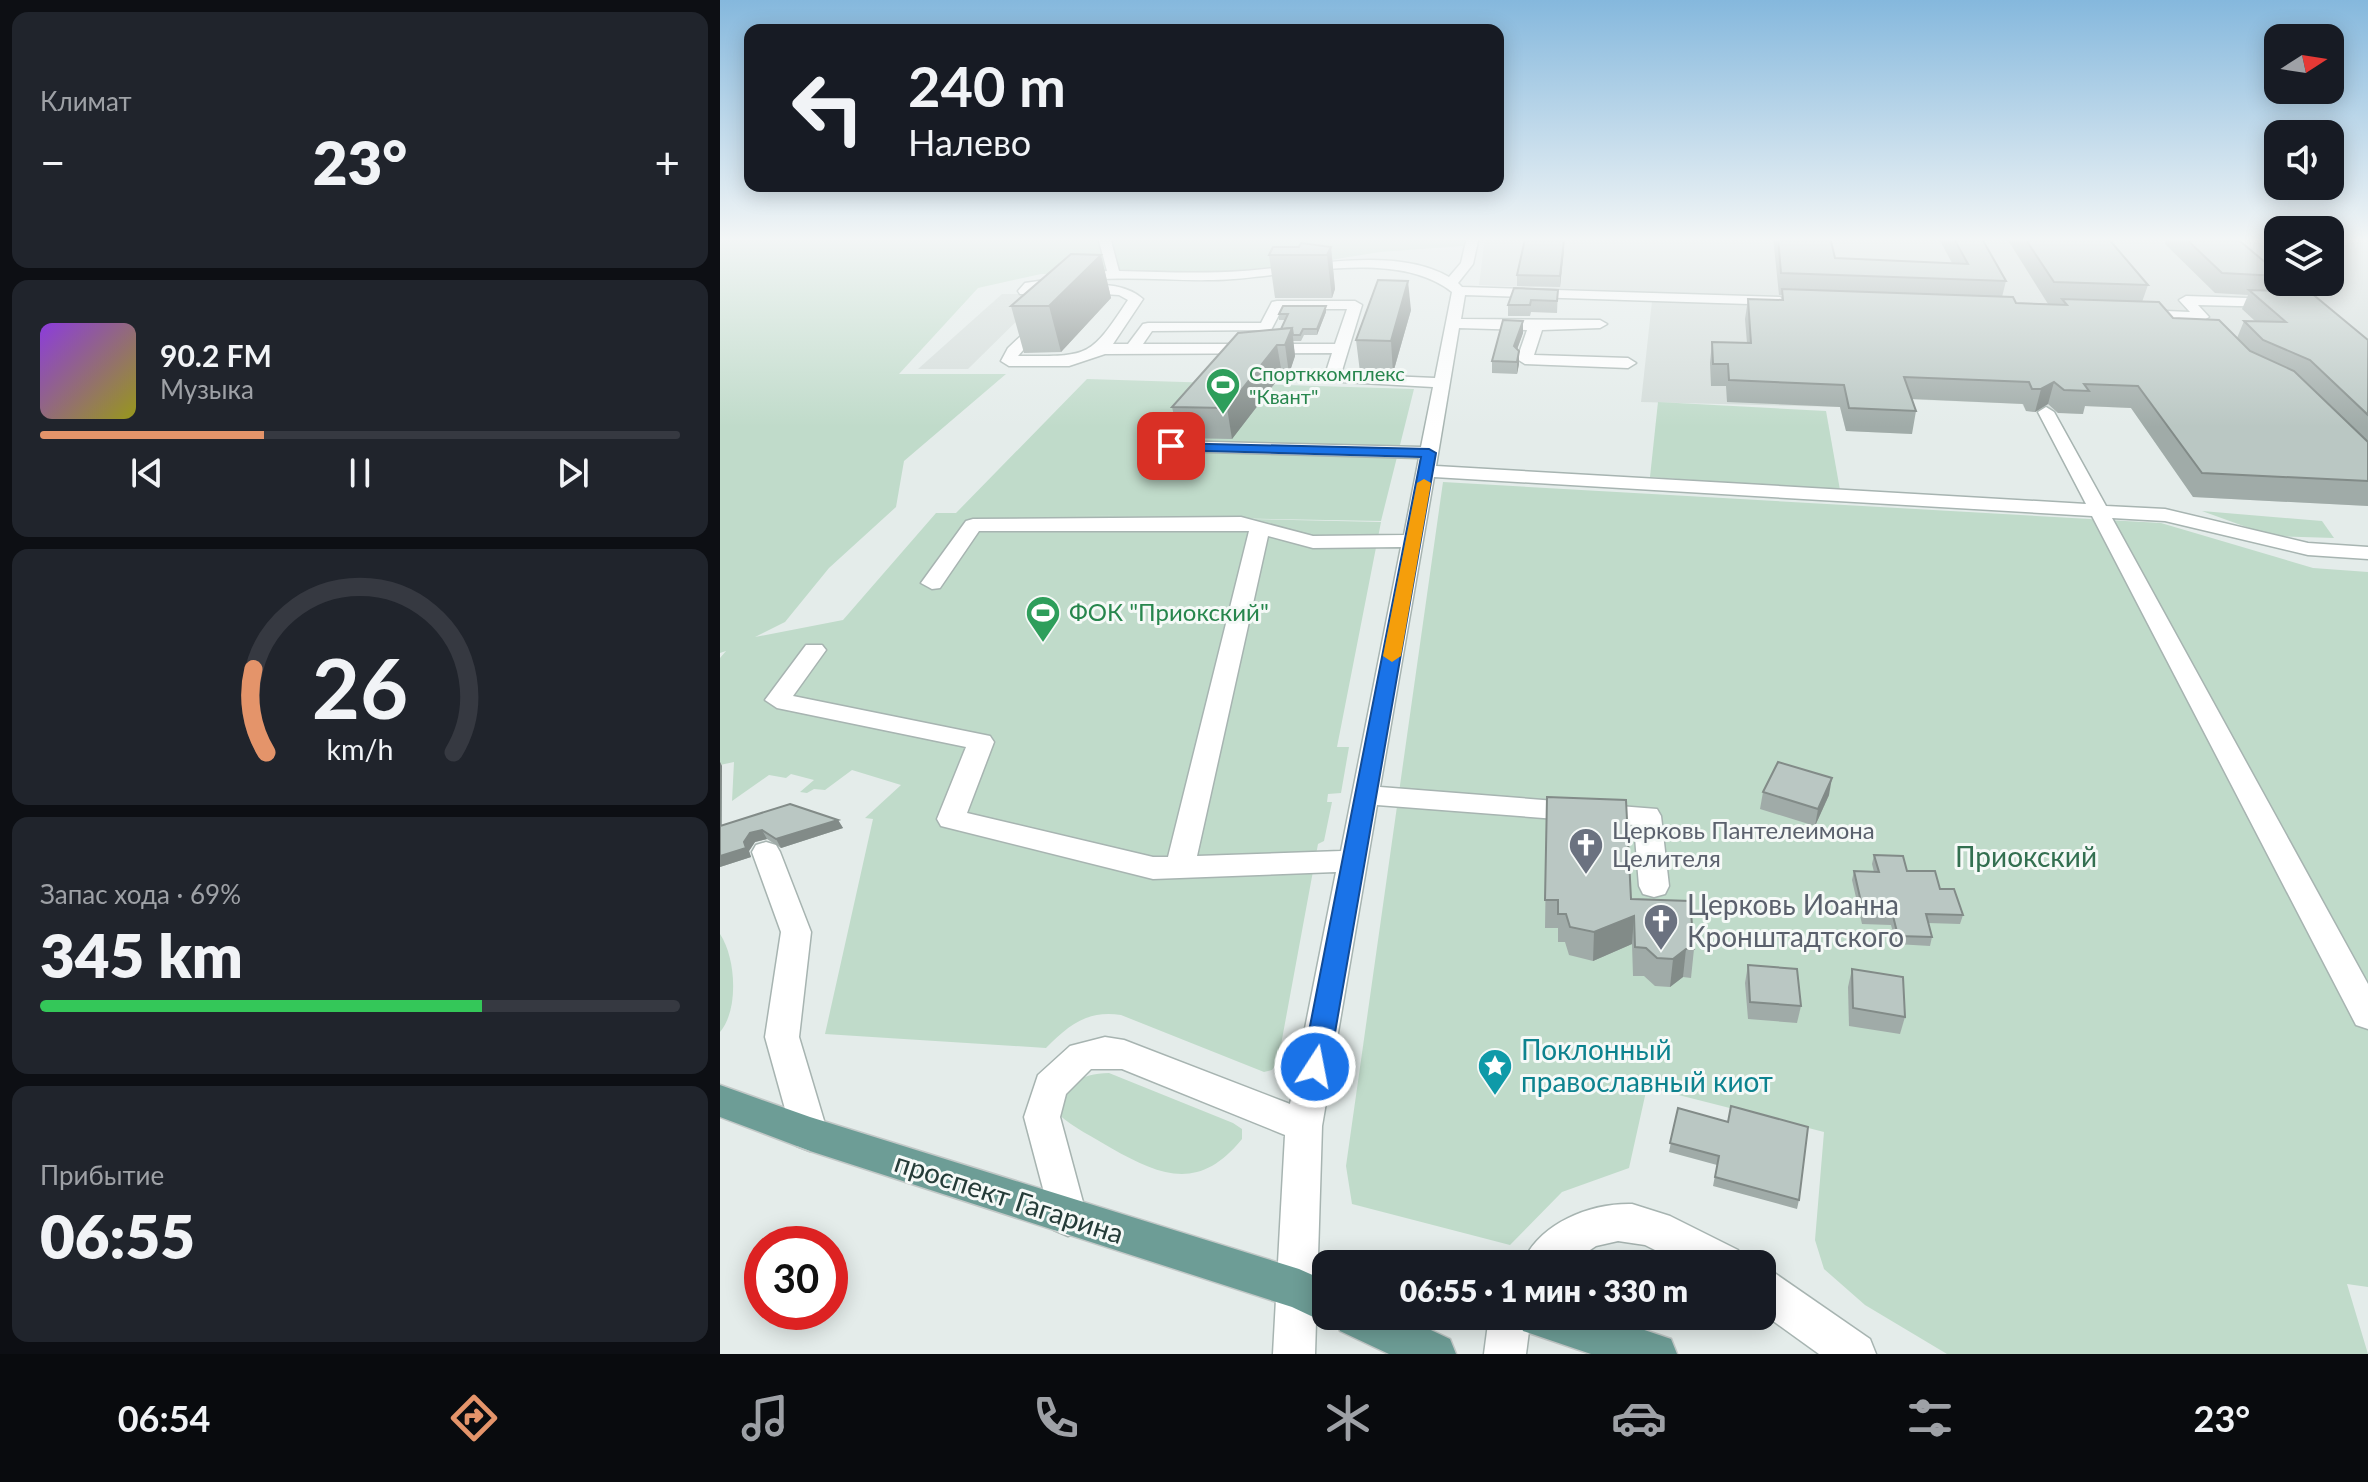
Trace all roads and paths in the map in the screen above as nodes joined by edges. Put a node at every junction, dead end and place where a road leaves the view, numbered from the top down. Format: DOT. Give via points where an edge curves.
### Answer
graph roads {
  1 [pos="1061,300"];
  2 [pos="1135,300"];
  3 [pos="1455,300"];
  4 [pos="1770,300"];
  5 [pos="2186,300"];
  6 [pos="2191,300"];
  7 [pos="1788,301"];
  8 [pos="2292,304"];
  9 [pos="2122,314"];
  10 [pos="2202,317"];
  11 [pos="1453,323"];
  12 [pos="1600,324"];
  13 [pos="1536,326"];
  14 [pos="1240,327"];
  15 [pos="2217,333"];
  16 [pos="1277,348"];
  17 [pos="1339,348"];
  18 [pos="1103,349"];
  19 [pos="1132,349"];
  20 [pos="1628,363"];
  21 [pos="1441,383"];
  22 [pos="2046,412"];
  23 [pos="1171,446"];
  24 [pos="1428,462"];
  25 [pos="2099,512"];
  26 [pos="1260,528"];
  27 [pos="1413,541"];
  28 [pos="2368,553"];
  29 [pos="932,583"];
  30 [pos="814,650"];
  31 [pos="1367,795"];
  32 [pos="766,852"];
  33 [pos="1354,861"];
  34 [pos="1180,867"];
  35 [pos="1654,886"];
  36 [pos="2368,1015"];
  37 [pos="722,1103"];
  38 [pos="1304,1126"];
  39 [pos="810,1134"];
  40 [pos="1068,1217"];
  41 [pos="1557,1250"];
  42 [pos="1695,1250"];
  43 [pos="1312,1272"];
  44 [pos="1312,1292"];
  45 [pos="1776,1298"];
  46 [pos="1312,1307"];
  47 [pos="1384,1330"];
  48 [pos="1508,1330"];
  49 [pos="1581,1330"];
  50 [pos="1294,1354"];
  51 [pos="1435,1354"];
  52 [pos="1505,1354"];
  53 [pos="1656,1354"];
  54 [pos="1855,1354"];
  1 -- 18 [label="street" via="1009,361 1069,361"];
  2 -- 18 [label="street"];
  3 -- 11 [label="street"];
  4 -- 7 [label="street"];
  5 -- 10 [label="street"];
  6 -- 8 [label="street"];
  9 -- 10 [label="street"];
  10 -- 15 [label="street"];
  11 -- 13 [label="street"];
  11 -- 21 [label="street"];
  12 -- 13 [label="street"];
  13 -- 20 [label="street" via="1525,359"];
  14 -- 16 [label="street"];
  14 -- 17 [label="street" via="1266,327 1277,305 1355,305"];
  14 -- 19 [label="street" via="1148,327"];
  16 -- 17 [label="street"];
  16 -- 19 [label="street"];
  17 -- 21 [label="street" via="1332,378"];
  18 -- 19 [label="street"];
  21 -- 24 [label="street"];
  22 -- 25 [label="street"];
  23 -- 24 [label="street"];
  24 -- 25 [label="street"];
  24 -- 27 [label="street"];
  25 -- 28 [label="street" via="2165,515 2308,549"];
  25 -- 36 [label="street"];
  26 -- 27 [label="street" via="1313,542"];
  26 -- 29 [label="street" via="1241,523 973,525"];
  26 -- 34 [label="street"];
  27 -- 31 [label="street"];
  30 -- 34 [label="street" via="777,700 981,742 951,819 1153,868"];
  31 -- 33 [label="street"];
  31 -- 35 [label="street" via="1647,816"];
  32 -- 39 [label="street" via="796,932 782,1037"];
  33 -- 34 [label="street"];
  33 -- 38 [label="street"];
  37 -- 39 [label="main road, проспект Гагарина"];
  38 -- 40 [label="street" via="1124,1055 1082,1056 1050,1086 1042,1117"];
  38 -- 43 [label="street" via="1298,1209"];
  39 -- 40 [label="main road, проспект Гагарина"];
  40 -- 44 [label="main road, проспект Гагарина"];
  41 -- 42 [label="street" via="1576,1233 1613,1224 1644,1225"];
  45 -- 54 [label="street"];
  46 -- 50 [label="street"];
  47 -- 51 [label="main road"];
  48 -- 52 [label="street"];
  49 -- 53 [label="main road"];
}
